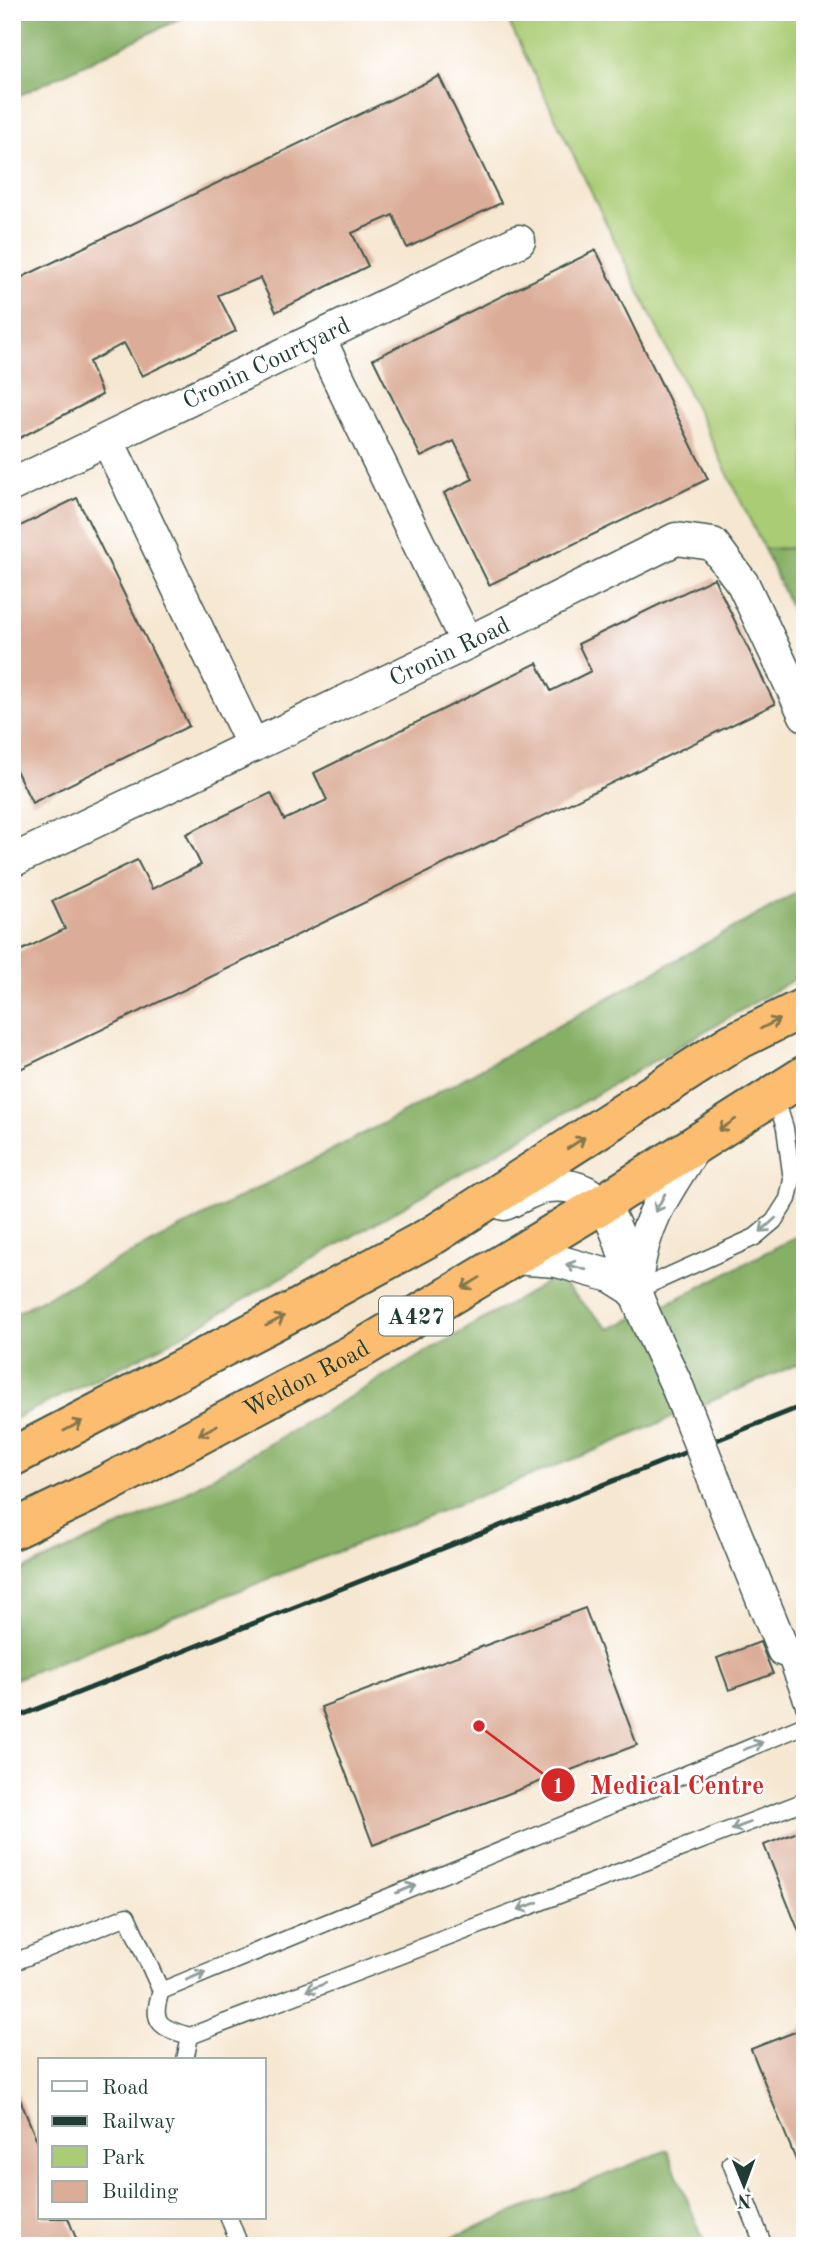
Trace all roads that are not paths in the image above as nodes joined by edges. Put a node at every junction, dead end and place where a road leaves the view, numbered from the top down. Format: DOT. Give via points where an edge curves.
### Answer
graph roads {
  1 [pos="519,241"];
  2 [pos="319,338"];
  3 [pos="108,441"];
  4 [pos="12,485"];
  5 [pos="467,643"];
  6 [pos="805,715"];
  7 [pos="253,746"];
  8 [pos="12,861"];
  9 [pos="805,1007"];
  10 [pos="790,1084"];
  11 [pos="696,1145"];
  12 [pos="602,1204"];
  13 [pos="435,1234"];
  14 [pos="513,1258"];
  15 [pos="635,1292"];
  16 [pos="12,1457"];
  17 [pos="12,1530"];
  18 [pos="783,1650"];
  19 [pos="805,1708"];
  20 [pos="805,1725"];
  21 [pos="805,1801"];
  22 [pos="12,1963"];
  23 [pos="161,1991"];
  24 [pos="190,2036"];
  25 [pos="185,2058"];
  26 [pos="732,2162"];
  27 [pos="230,2220"];
  28 [pos="240,2246"];
  29 [pos="764,2246"];
  1 -- 2 [label="street, Cronin Courtyard"];
  2 -- 3 [label="street, Cronin Courtyard"];
  2 -- 5 [label="street"];
  3 -- 4 [label="street, Cronin Courtyard"];
  3 -- 7 [label="street"];
  5 -- 6 [label="street, Cronin Road" via="676,539 713,544 743,584"];
  5 -- 7 [label="street, Cronin Road"];
  7 -- 8 [label="street, Cronin Road"];
  13 -- 9 [label="highway, A427, one-way" via="732,1043"];
  10 -- 11 [label="highway, Weldon Road / A427, one-way"];
  10 -- 15 [label="lane, one-way" via="785,1128 792,1181 788,1199 774,1221 755,1237"];
  11 -- 12 [label="highway, Weldon Road / A427"];
  11 -- 15 [label="street, one-way" via="660,1200 643,1238"];
  12 -- 13 [label="street" via="576,1187 547,1186"];
  12 -- 14 [label="highway, Weldon Road / A427"];
  12 -- 15 [label="street" via="615,1225"];
  16 -- 13 [label="highway, A427, one-way"];
  15 -- 14 [label="street, one-way" via="611,1276 558,1261"];
  14 -- 17 [label="highway, Weldon Road / A427, one-way" via="356,1352"];
  15 -- 18 [label="street, bridge"];
  18 -- 19 [label="lane"];
  23 -- 20 [label="lane, one-way"];
  21 -- 24 [label="lane, one-way"];
  22 -- 23 [label="lane" via="127,1916"];
  23 -- 24 [label="lane" via="158,2020 168,2030"];
  24 -- 25 [label="lane"];
  26 -- 29 [label="lane"];
  27 -- 28 [label="lane"];
}
